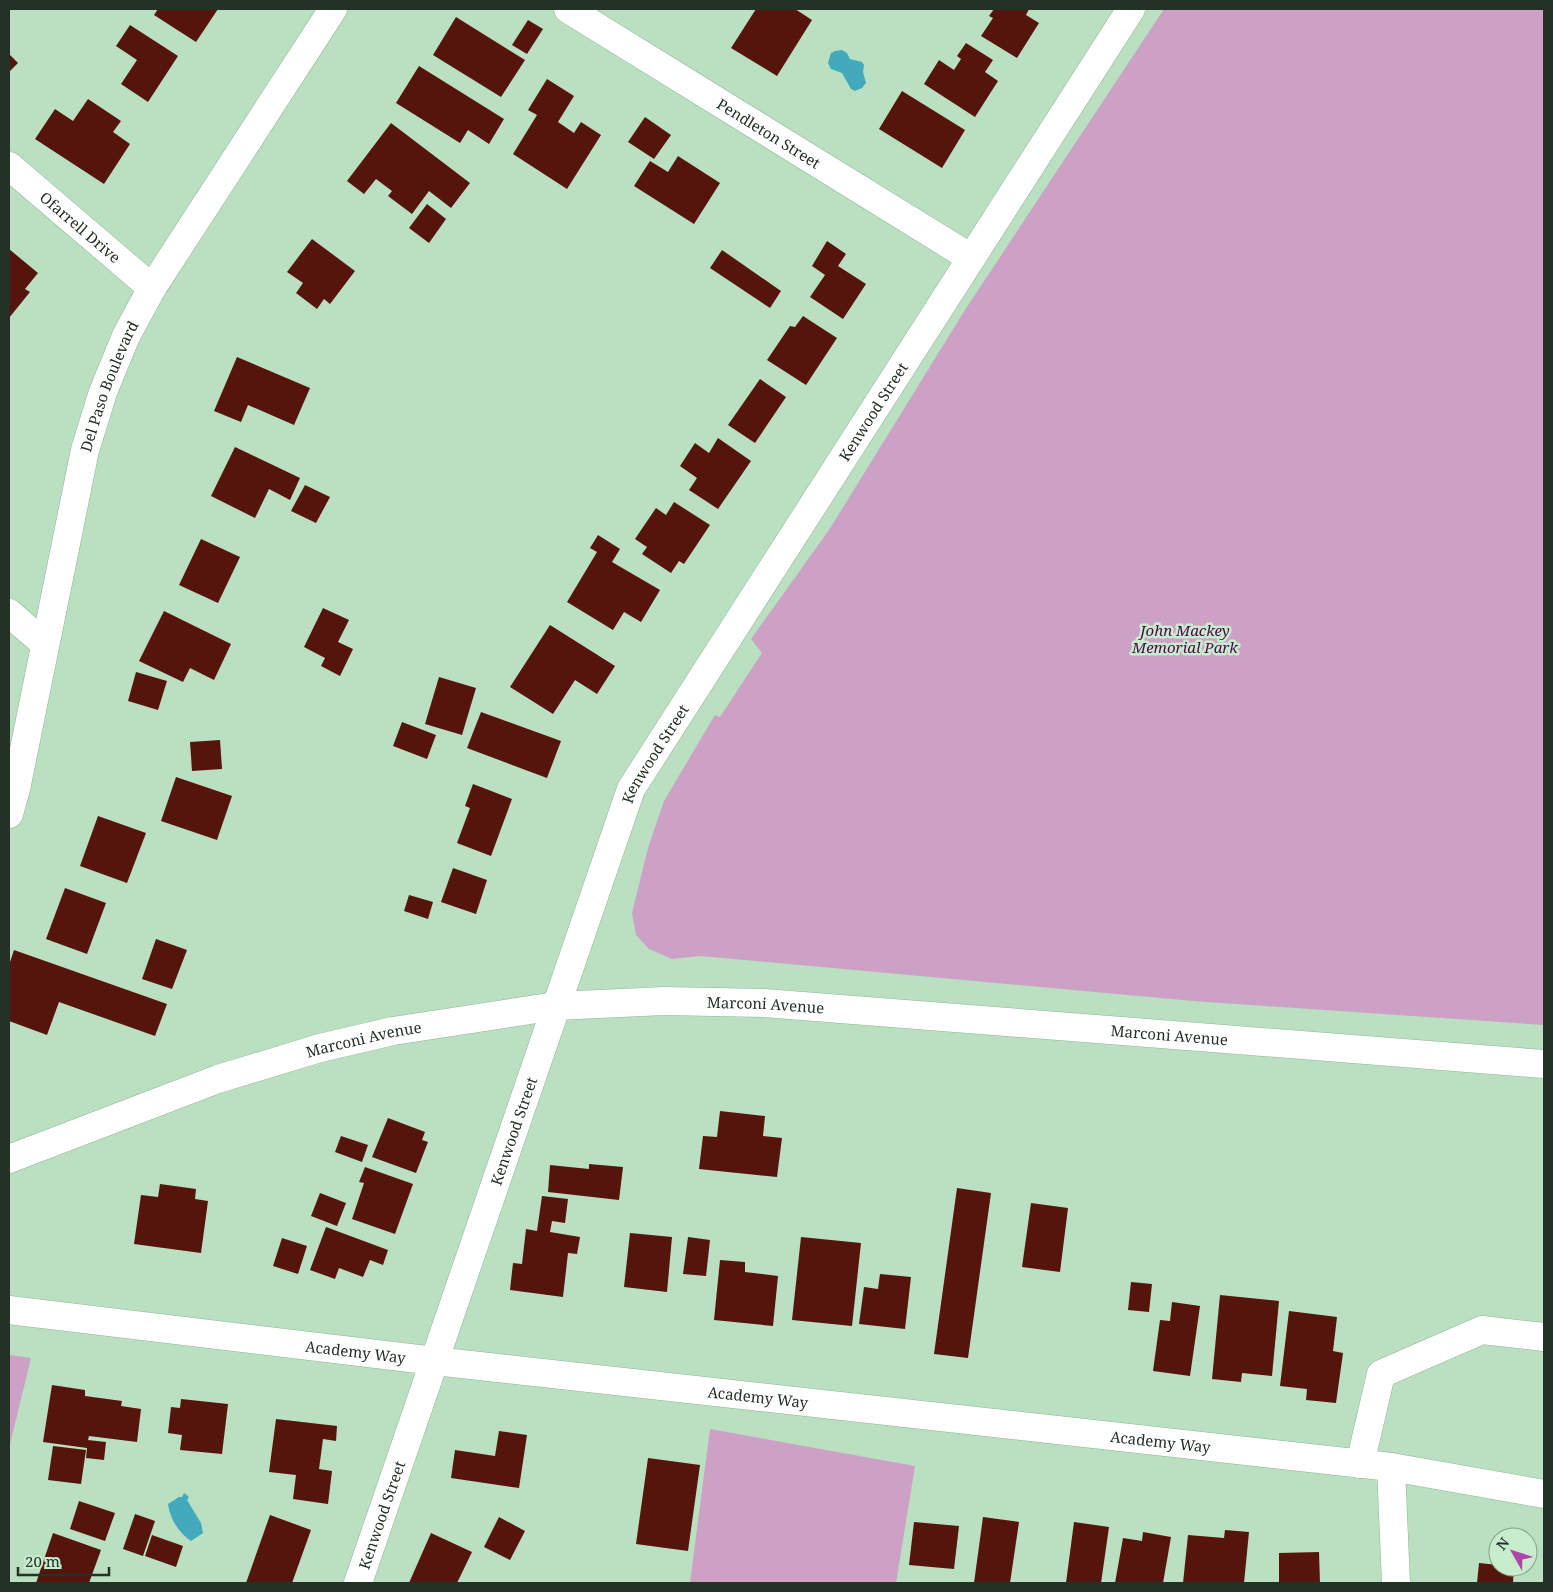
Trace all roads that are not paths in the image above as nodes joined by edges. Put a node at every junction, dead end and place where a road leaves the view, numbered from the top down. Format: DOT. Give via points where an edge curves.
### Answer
graph roads {
  1 [pos="333,9"];
  2 [pos="568,9"];
  3 [pos="1131,9"];
  4 [pos="9,166"];
  5 [pos="971,258"];
  6 [pos="152,288"];
  7 [pos="9,613"];
  8 [pos="45,644"];
  9 [pos="19,718"];
  10 [pos="9,814"];
  11 [pos="556,1006"];
  12 [pos="1544,1064"];
  13 [pos="11,1157"];
  14 [pos="9,1310"];
  15 [pos="1544,1337"];
  16 [pos="434,1361"];
  17 [pos="1360,1464"];
  18 [pos="1391,1467"];
  19 [pos="1544,1494"];
  20 [pos="358,1583"];
  21 [pos="1396,1583"];
  1 -- 6 [label="street, Del Paso Boulevard"];
  2 -- 5 [label="street, Pendleton Street"];
  3 -- 5 [label="street, Kenwood Street"];
  4 -- 6 [label="street, Ofarrell Drive"];
  5 -- 11 [label="street, Kenwood Street" via="631,789"];
  6 -- 8 [label="street, Del Paso Boulevard" via="126,336 102,392 85,450"];
  7 -- 8 [label="street"];
  8 -- 9 [label="street, Del Paso Boulevard"];
  9 -- 10 [label="street, Del Paso Boulevard" via="16,789"];
  11 -- 12 [label="street, Marconi Avenue" via="664,1001 764,1003"];
  11 -- 13 [label="street, Marconi Avenue" via="393,1031 320,1048 218,1079"];
  11 -- 16 [label="street, Kenwood Street"];
  14 -- 16 [label="street, Academy Way"];
  15 -- 17 [label="street" via="1482,1330 1381,1374"];
  16 -- 17 [label="street, Academy Way"];
  16 -- 20 [label="street, Kenwood Street"];
  17 -- 18 [label="street, Academy Way"];
  18 -- 19 [label="street, Academy Way"];
  18 -- 21 [label="street"];
}
